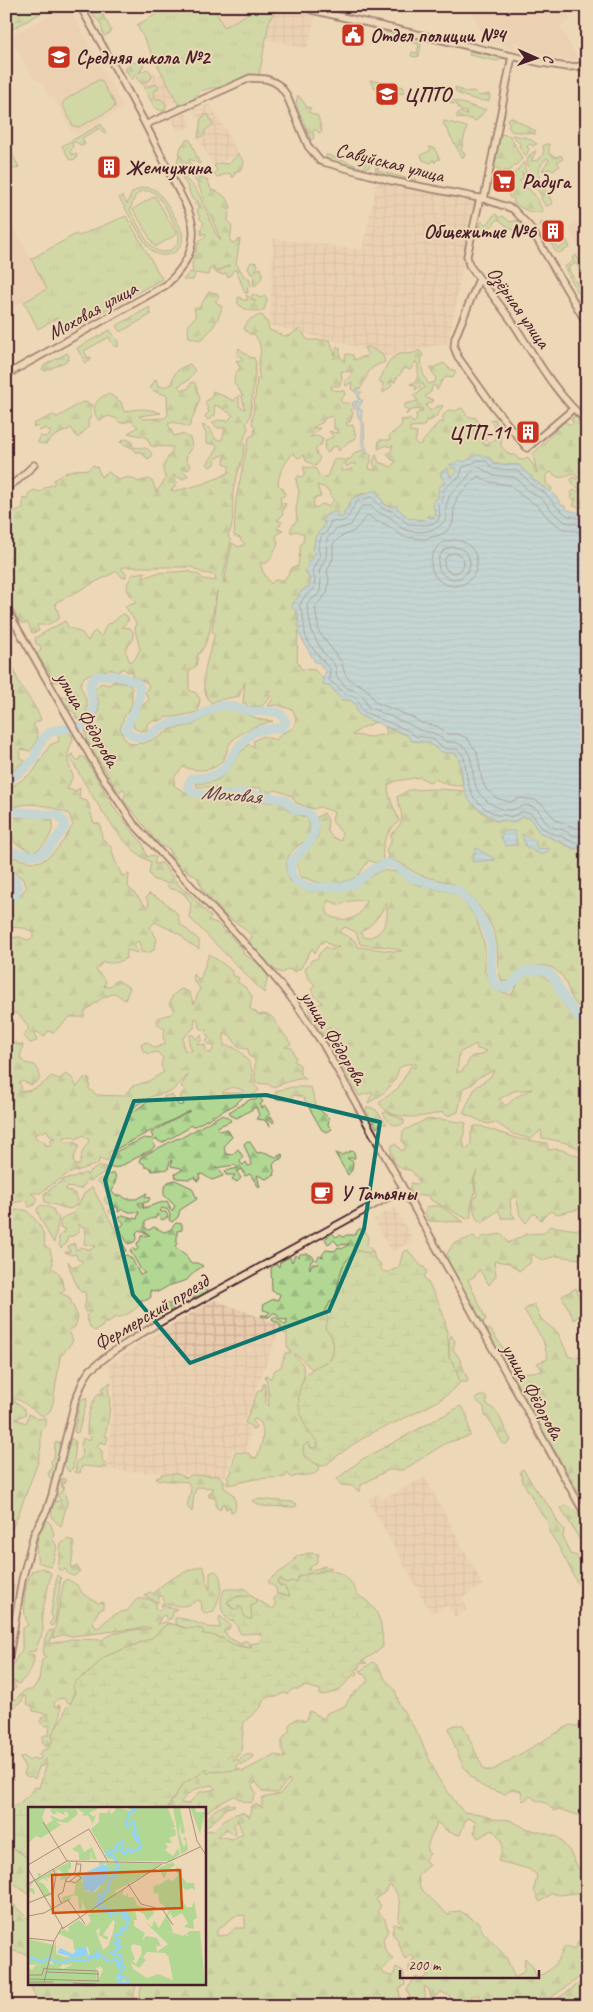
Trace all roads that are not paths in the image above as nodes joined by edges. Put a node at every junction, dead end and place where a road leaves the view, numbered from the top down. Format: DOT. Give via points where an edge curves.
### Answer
graph roads {
  1 [pos="80,6"];
  2 [pos="306,6"];
  3 [pos="512,56"];
  4 [pos="587,66"];
  5 [pos="147,124"];
  6 [pos="482,198"];
  7 [pos="479,278"];
  8 [pos="587,324"];
  9 [pos="6,375"];
  10 [pos="573,409"];
  11 [pos="587,421"];
  12 [pos="34,464"];
  13 [pos="6,488"];
  14 [pos="6,608"];
  15 [pos="403,1189"];
  16 [pos="587,1518"];
  17 [pos="6,1674"];
  1 -- 5 [label="street, Моховая улица"];
  2 -- 3 [label="street"];
  3 -- 4 [label="street" via="567,67"];
  3 -- 6 [label="street, Озёрная улица"];
  5 -- 6 [label="street, Савуйская улица" via="250,78 266,79 286,94 308,146 320,161 392,181"];
  5 -- 9 [label="street, Моховая улица" via="190,217 194,235 185,262 176,276 156,292"];
  6 -- 7 [label="street, Озёрная улица" via="467,256 469,265"];
  6 -- 8 [label="street, Савуйская улица" via="505,205 522,217 539,240"];
  7 -- 10 [label="street, Озёрная улица"];
  7 -- 10 [label="street" via="454,347 493,406 528,448"];
  10 -- 11 [label="street, Озёрная улица"];
  12 -- 13 [label="street"];
  14 -- 15 [label="street, улица Фёдорова" via="101,775 133,824 262,962 296,1004 323,1044"];
  15 -- 16 [label="street, улица Фёдорова"];
  15 -- 17 [label="street, Фермерский проезд" via="155,1325 90,1370 75,1401 52,1495 31,1544"];
}
